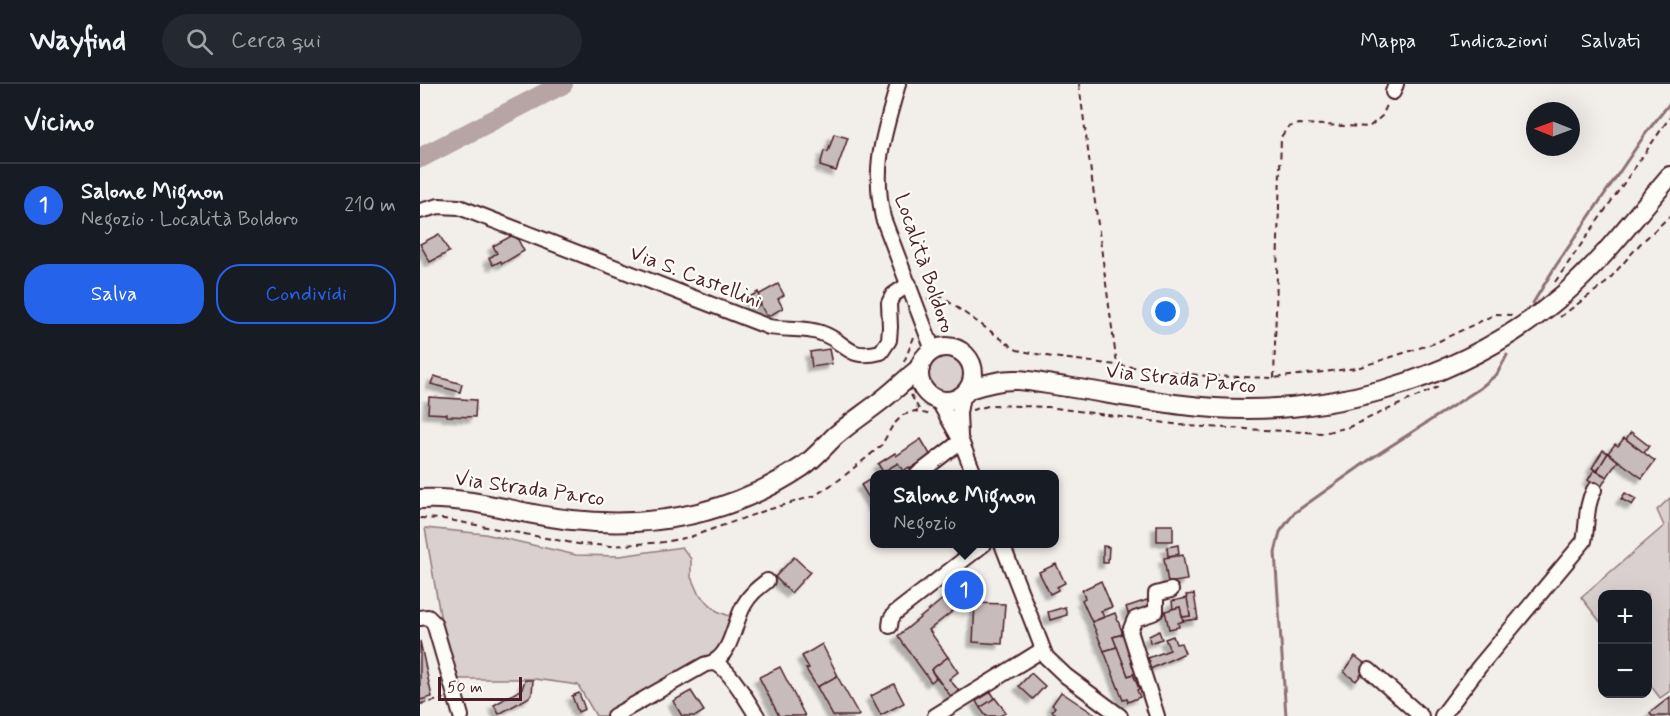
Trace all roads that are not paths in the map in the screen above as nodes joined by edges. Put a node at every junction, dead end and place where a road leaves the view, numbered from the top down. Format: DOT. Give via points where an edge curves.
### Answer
graph roads {
  1 [pos="898,84"];
  2 [pos="1670,176"];
  3 [pos="420,211"];
  4 [pos="909,284"];
  5 [pos="933,350"];
  6 [pos="920,368"];
  7 [pos="938,400"];
  8 [pos="961,441"];
  9 [pos="923,470"];
  10 [pos="972,470"];
  11 [pos="1594,490"];
  12 [pos="420,499"];
  13 [pos="978,548"];
  14 [pos="1004,548"];
  15 [pos="767,581"];
  16 [pos="1171,590"];
  17 [pos="421,617"];
  18 [pos="890,626"];
  19 [pos="1042,650"];
  20 [pos="713,662"];
  21 [pos="1369,670"];
  22 [pos="461,716"];
  23 [pos="614,716"];
  24 [pos="757,716"];
  25 [pos="936,716"];
  26 [pos="1120,716"];
  27 [pos="1156,716"];
  28 [pos="1421,716"];
  29 [pos="1442,716"];
  1 -- 4 [label="street, Località Boldoro" via="879,151 877,176 883,218"];
  2 -- 7 [label="main road, Via Strada Parco" via="1586,273 1540,314 1460,360 1387,389 1299,407 1241,409 1184,405 1016,380 985,384"];
  3 -- 4 [label="street, Via S. Castellini" via="459,207 769,327 822,333 855,354 881,351 889,340 889,303 893,295"];
  4 -- 5 [label="street, Località Boldoro"];
  5 -- 6 [label="main road" via="922,360"];
  5 -- 7 [label="main road" via="952,347 960,351 973,373"];
  6 -- 7 [label="main road, Via Strada Parco"];
  6 -- 7 [label="main road" via="921,384"];
  7 -- 8 [label="street"];
  7 -- 12 [label="main road, Via Strada Parco" via="885,399 803,466 760,492 694,515 645,522 599,522 550,518 457,499"];
  8 -- 9 [label="street"];
  8 -- 10 [label="street"];
  11 -- 29 [label="street" via="1588,502 1584,541"];
  13 -- 18 [label="street" via="895,613"];
  14 -- 19 [label="street"];
  15 -- 20 [label="street" via="744,604 724,651"];
  16 -- 27 [label="street" via="1156,594 1156,610 1135,619 1130,631"];
  17 -- 22 [label="street" via="434,623"];
  19 -- 25 [label="street"];
  19 -- 26 [label="street" via="1057,669"];
  20 -- 23 [label="street"];
  20 -- 24 [label="street" via="733,680"];
  21 -- 28 [label="street"];
}
